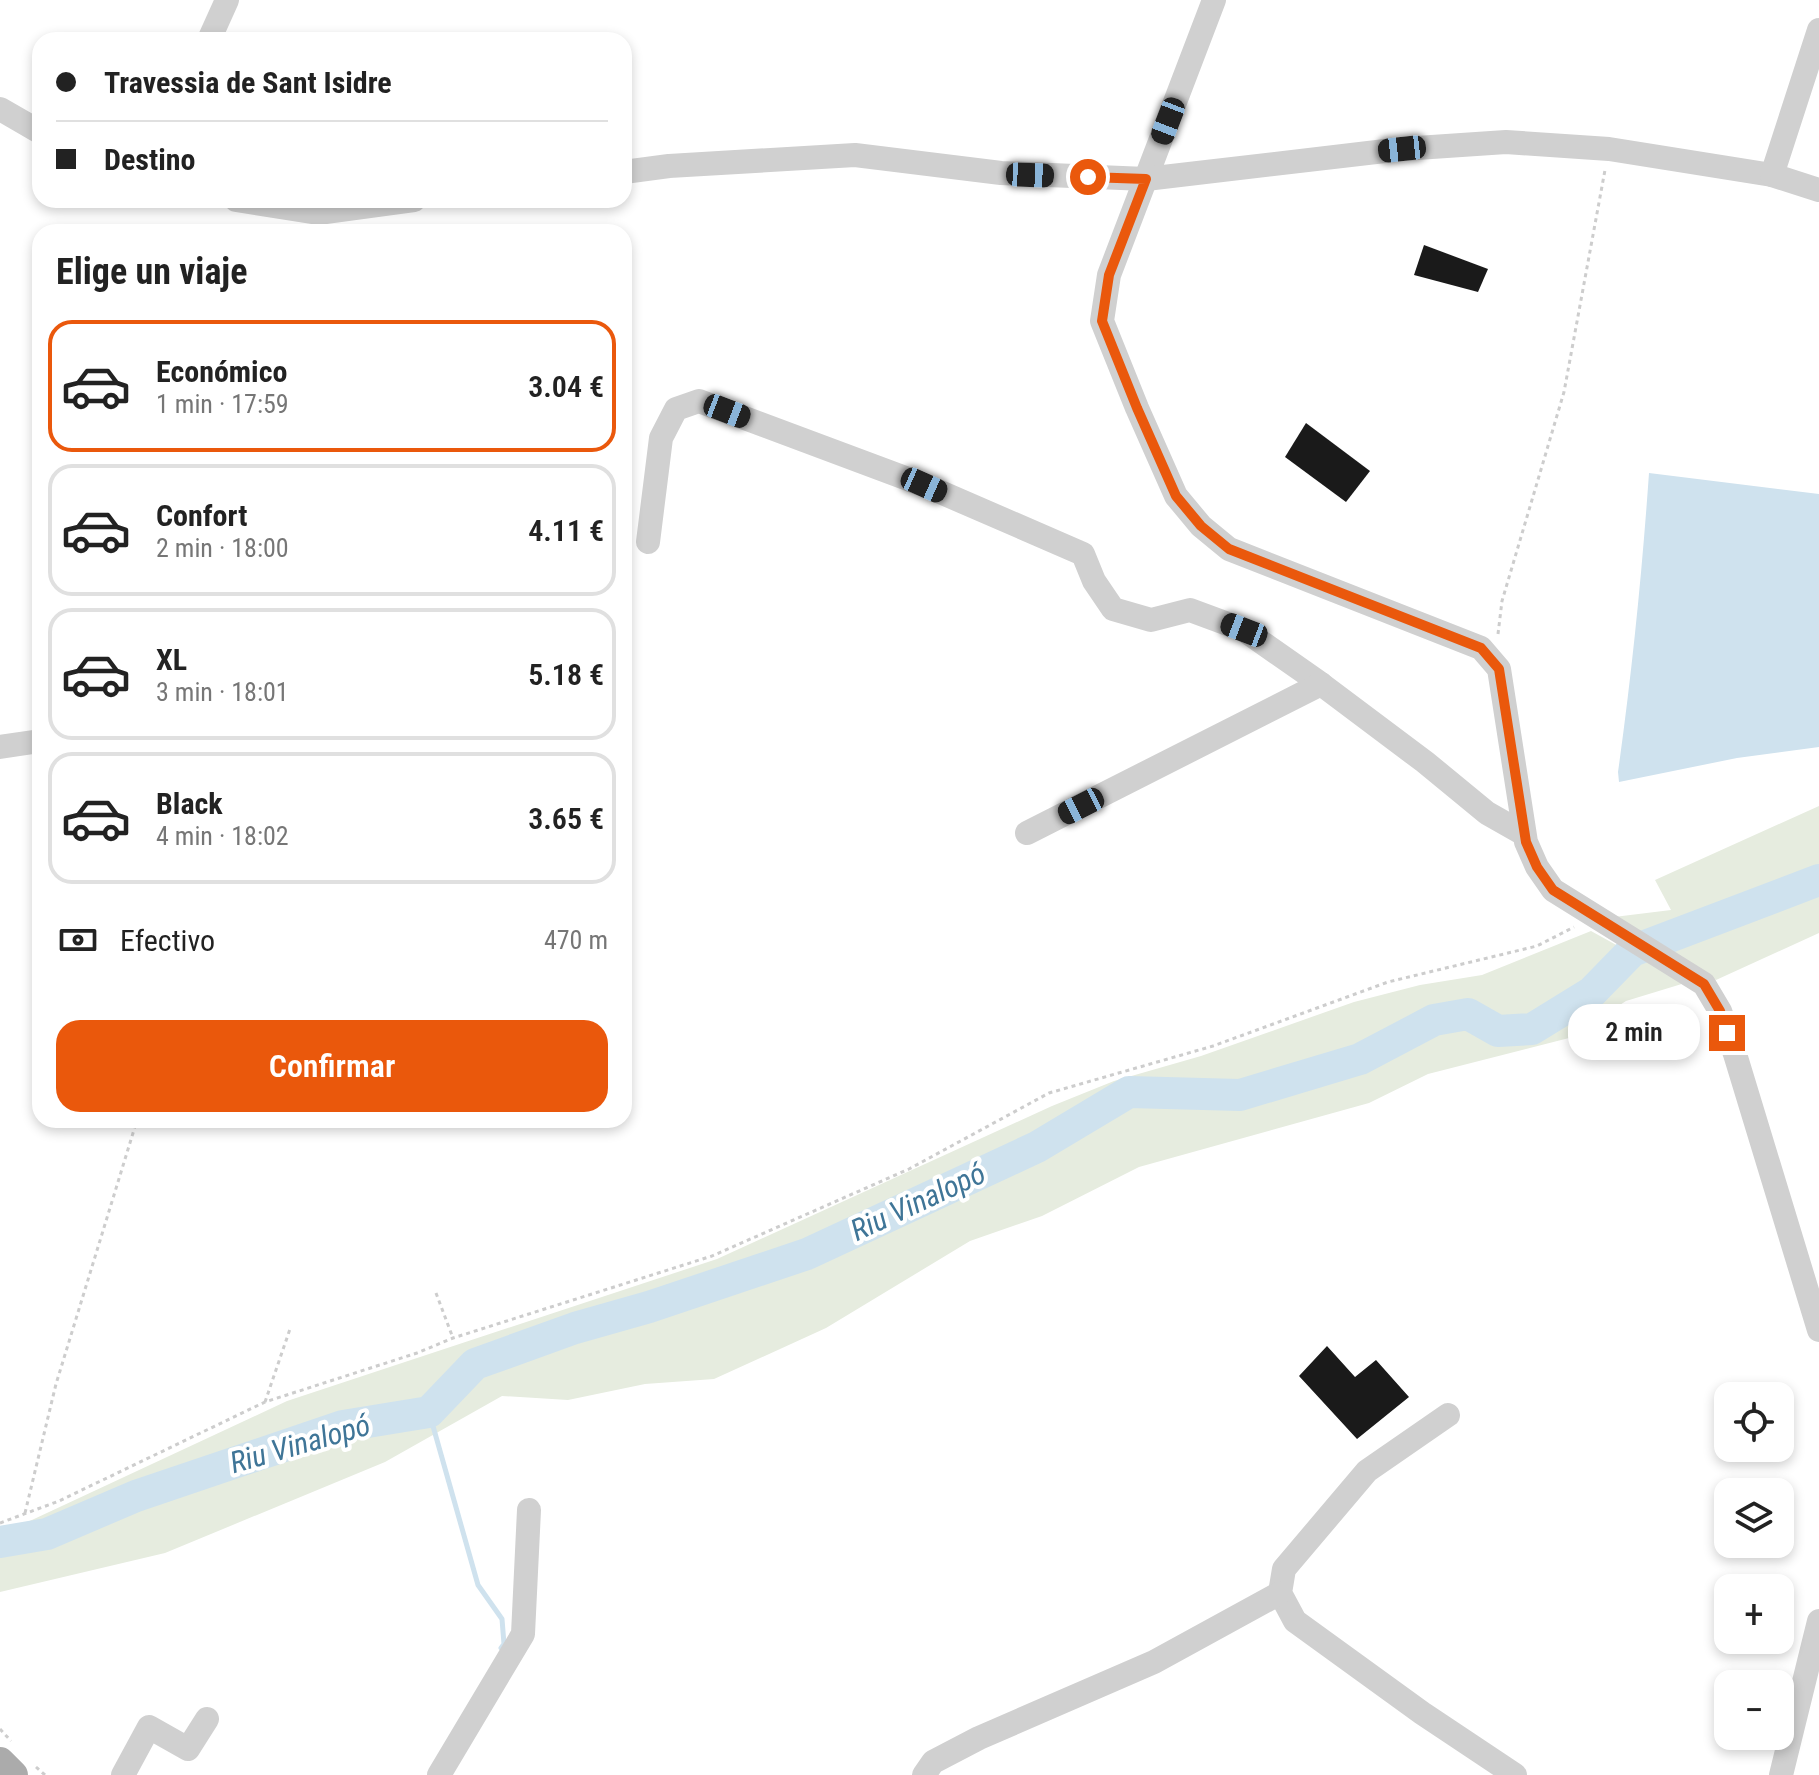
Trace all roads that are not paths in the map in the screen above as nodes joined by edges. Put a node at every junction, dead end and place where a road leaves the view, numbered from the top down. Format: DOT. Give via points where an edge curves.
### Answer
graph roads {
  1 [pos="227,0"];
  2 [pos="1214,0"];
  3 [pos="1819,30"];
  4 [pos="213,32"];
  5 [pos="0,109"];
  6 [pos="32,127"];
  7 [pos="632,171"];
  8 [pos="1772,175"];
  9 [pos="1146,179"];
  10 [pos="1819,190"];
  11 [pos="286,208"];
  12 [pos="355,208"];
  13 [pos="648,542"];
  14 [pos="1321,684"];
  15 [pos="32,742"];
  16 [pos="0,747"];
  17 [pos="1027,833"];
  18 [pos="1524,834"];
  19 [pos="1819,1330"];
  20 [pos="1448,1415"];
  21 [pos="529,1510"];
  22 [pos="1280,1593"];
  23 [pos="1819,1621"];
  24 [pos="207,1719"];
  25 [pos="0,1762"];
  26 [pos="13,1775"];
  27 [pos="123,1775"];
  28 [pos="439,1775"];
  29 [pos="924,1775"];
  30 [pos="1515,1775"];
  31 [pos="1781,1775"];
  1 -- 4 [label="street"];
  2 -- 9 [label="street"];
  3 -- 8 [label="street"];
  5 -- 6 [label="street"];
  7 -- 9 [label="street" via="855,155 1001,173"];
  8 -- 9 [label="street" via="1609,149 1506,142"];
  8 -- 10 [label="street"];
  9 -- 18 [label="street" via="1109,275 1102,321 1176,496 1229,549 1481,648 1499,669"];
  11 -- 12 [label="street" via="318,213"];
  13 -- 14 [label="street" via="661,438 676,409 699,401 924,485 1083,554 1113,609 1151,620 1190,610 1244,630"];
  14 -- 17 [label="street"];
  14 -- 18 [label="street" via="1487,813"];
  15 -- 16 [label="street"];
  18 -- 19 [label="street" via="1553,890 1704,984 1720,1011"];
  20 -- 22 [label="street" via="1367,1471 1284,1569"];
  21 -- 28 [label="street" via="523,1634"];
  22 -- 29 [label="street" via="1154,1662 979,1738 933,1762"];
  22 -- 30 [label="street" via="1295,1621"];
  23 -- 31 [label="street"];
  24 -- 27 [label="street" via="188,1749 149,1727"];
  25 -- 26 [label="main road"];
}
